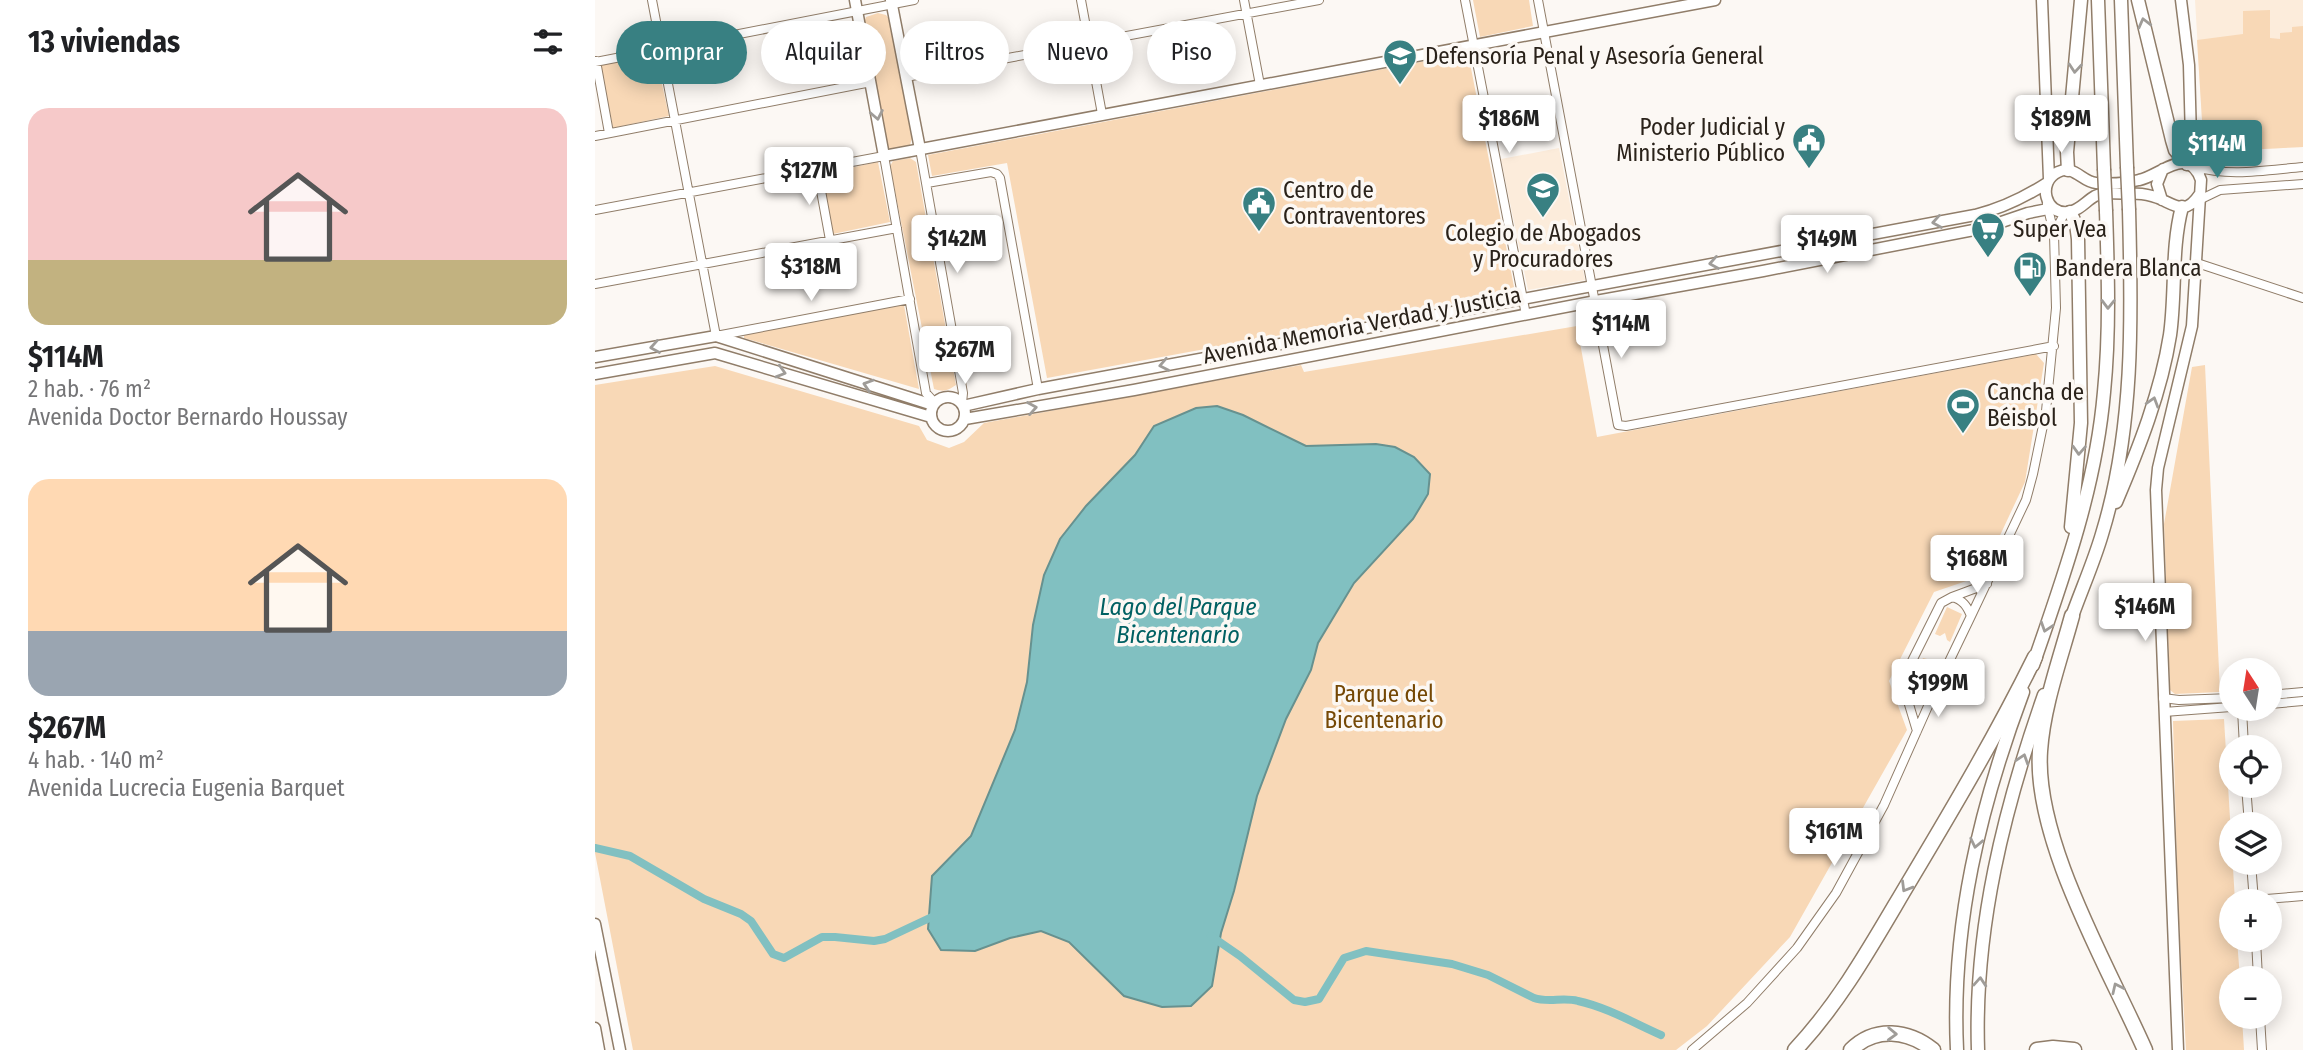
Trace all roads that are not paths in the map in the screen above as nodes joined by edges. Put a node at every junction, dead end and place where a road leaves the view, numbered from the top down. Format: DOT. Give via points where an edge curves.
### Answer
graph roads {
  1 [pos="652,0"];
  2 [pos="914,0"];
  3 [pos="1081,0"];
  4 [pos="1244,0"];
  5 [pos="1319,0"];
  6 [pos="1465,0"];
  7 [pos="1538,0"];
  8 [pos="2042,0"];
  9 [pos="2081,0"];
  10 [pos="2098,0"];
  11 [pos="2121,0"];
  12 [pos="2138,0"];
  13 [pos="2181,0"];
  14 [pos="1708,1"];
  15 [pos="891,2"];
  16 [pos="857,6"];
  17 [pos="1246,13"];
  18 [pos="656,21"];
  19 [pos="1085,21"];
  20 [pos="747,30"];
  21 [pos="1544,33"];
  22 [pos="1133,34"];
  23 [pos="900,47"];
  24 [pos="1474,47"];
  25 [pos="616,58"];
  26 [pos="595,62"];
  27 [pos="668,84"];
  28 [pos="861,84"];
  29 [pos="871,84"];
  30 [pos="907,84"];
  31 [pos="1097,84"];
  32 [pos="1260,85"];
  33 [pos="1102,114"];
  34 [pos="675,121"];
  35 [pos="609,133"];
  36 [pos="595,136"];
  37 [pos="2191,139"];
  38 [pos="2048,142"];
  39 [pos="920,149"];
  40 [pos="884,156"];
  41 [pos="2189,166"];
  42 [pos="2303,167"];
  43 [pos="817,169"];
  44 [pos="2163,169"];
  45 [pos="2066,170"];
  46 [pos="2083,178"];
  47 [pos="2048,181"];
  48 [pos="927,183"];
  49 [pos="2303,184"];
  50 [pos="689,192"];
  51 [pos="2162,200"];
  52 [pos="2192,203"];
  53 [pos="2083,204"];
  54 [pos="2049,205"];
  55 [pos="595,210"];
  56 [pos="2067,212"];
  57 [pos="897,228"];
  58 [pos="2054,234"];
  59 [pos="830,240"];
  60 [pos="2197,263"];
  61 [pos="702,264"];
  62 [pos="595,284"];
  63 [pos="1593,285"];
  64 [pos="1523,298"];
  65 [pos="2303,298"];
  66 [pos="911,299"];
  67 [pos="1596,301"];
  68 [pos="1526,315"];
  69 [pos="716,336"];
  70 [pos="2054,346"];
  71 [pos="595,358"];
  72 [pos="595,374"];
  73 [pos="1038,389"];
  74 [pos="963,405"];
  75 [pos="933,408"];
  76 [pos="965,419"];
  77 [pos="2102,534"];
  78 [pos="2067,562"];
  79 [pos="1987,584"];
  80 [pos="1952,597"];
  81 [pos="1971,616"];
  82 [pos="2072,616"];
  83 [pos="2035,657"];
  84 [pos="2303,692"];
  85 [pos="1906,693"];
  86 [pos="2282,694"];
  87 [pos="1933,695"];
  88 [pos="2163,698"];
  89 [pos="2219,698"];
  90 [pos="2303,701"];
  91 [pos="2282,703"];
  92 [pos="2219,708"];
  93 [pos="2164,712"];
  94 [pos="1917,731"];
  95 [pos="2303,896"];
  96 [pos="2282,898"];
  97 [pos="595,924"];
  98 [pos="595,1028"];
  99 [pos="2261,1029"];
  100 [pos="599,1050"];
  101 [pos="620,1050"];
  102 [pos="1692,1050"];
  103 [pos="1795,1050"];
  104 [pos="1851,1050"];
  105 [pos="1933,1050"];
  106 [pos="1957,1050"];
  107 [pos="1978,1050"];
  108 [pos="2037,1050"];
  109 [pos="2074,1050"];
  110 [pos="2145,1050"];
  111 [pos="2178,1050"];
  112 [pos="2262,1050"];
  1 -- 18 [label="street"];
  2 -- 15 [label="street"];
  3 -- 19 [label="street"];
  4 -- 17 [label="street"];
  5 -- 17 [label="street"];
  6 -- 24 [label="street"];
  7 -- 21 [label="street"];
  8 -- 38 [label="street"];
  9 -- 45 [label="main road, one-way"];
  10 -- 78 [label="main road, one-way, bridge" via="2108,291 2104,393 2090,477"];
  11 -- 77 [label="main road, bridge" via="2131,305 2127,397"];
  41 -- 12 [label="main road, one-way" via="2172,141"];
  13 -- 37 [label="street"];
  14 -- 21 [label="street"];
  15 -- 16 [label="street"];
  15 -- 23 [label="street"];
  16 -- 20 [label="street"];
  17 -- 22 [label="street"];
  17 -- 32 [label="street"];
  21 -- 24 [label="street"];
  21 -- 63 [label="street"];
  24 -- 32 [label="street"];
  24 -- 64 [label="street"];
  25 -- 26 [label="street"];
  26 -- 35 [label="street"];
  27 -- 34 [label="street"];
  28 -- 34 [label="street"];
  29 -- 40 [label="street, one-way"];
  30 -- 39 [label="street"];
  31 -- 33 [label="street"];
  32 -- 33 [label="street"];
  33 -- 39 [label="street"];
  34 -- 35 [label="street"];
  34 -- 50 [label="street"];
  35 -- 36 [label="street"];
  37 -- 41 [label="street"];
  37 -- 41 [label="street"];
  38 -- 45 [label="street" via="2053,159"];
  38 -- 47 [label="street"];
  39 -- 40 [label="street"];
  39 -- 48 [label="street"];
  40 -- 43 [label="street"];
  40 -- 57 [label="street"];
  41 -- 42 [label="street" via="2226,173"];
  41 -- 44 [label="street"];
  41 -- 52 [label="street" via="2202,185"];
  43 -- 50 [label="street"];
  43 -- 59 [label="street"];
  44 -- 46 [label="street" via="2138,181 2098,183"];
  44 -- 51 [label="street" via="2157,184"];
  45 -- 46 [label="street"];
  45 -- 47 [label="street"];
  46 -- 53 [label="street" via="2087,191"];
  47 -- 54 [label="street"];
  47 -- 63 [label="street, Avenida Memoria Verdad y Justicia, one-way" via="2024,197 1975,215"];
  48 -- 73 [label="street" via="991,172 1000,178"];
  48 -- 74 [label="street"];
  49 -- 52 [label="street" via="2220,190"];
  50 -- 55 [label="street"];
  50 -- 61 [label="street"];
  51 -- 52 [label="street"];
  51 -- 53 [label="street" via="2141,194 2101,194"];
  52 -- 60 [label="street"];
  77 -- 52 [label="main road, one-way" via="2136,455 2166,358 2178,223"];
  53 -- 56 [label="street"];
  54 -- 56 [label="street"];
  54 -- 58 [label="street"];
  54 -- 67 [label="street, Avenida Memoria Verdad y Justicia" via="1984,228"];
  56 -- 58 [label="street"];
  56 -- 78 [label="main road, one-way" via="2076,224 2078,239 2081,423"];
  57 -- 59 [label="street"];
  57 -- 66 [label="street"];
  58 -- 70 [label="street"];
  59 -- 61 [label="street"];
  60 -- 65 [label="street"];
  60 -- 88 [label="street" via="2192,326 2156,489"];
  61 -- 62 [label="street"];
  61 -- 69 [label="street"];
  63 -- 64 [label="street, Avenida Memoria Verdad y Justicia"];
  63 -- 67 [label="street"];
  64 -- 68 [label="street"];
  64 -- 73 [label="street, Avenida Memoria Verdad y Justicia, one-way"];
  66 -- 69 [label="street"];
  66 -- 75 [label="street" via="926,393"];
  67 -- 68 [label="street, Avenida Memoria Verdad y Justicia"];
  67 -- 70 [label="street" via="1616,417 1618,425 1626,426"];
  76 -- 68 [label="street, Avenida Memoria Verdad y Justicia, one-way"];
  69 -- 71 [label="street, one-way"];
  75 -- 69 [label="street, Avenida Memoria Verdad y Justicia, one-way"];
  70 -- 79 [label="street" via="2030,489"];
  72 -- 75 [label="street, Avenida Memoria Verdad y Justicia, one-way" via="715,353"];
  73 -- 74 [label="street, Avenida Memoria Verdad y Justicia"];
  74 -- 75 [label="street, Avenida Memoria Verdad y Justicia" via="949,397"];
  74 -- 76 [label="street"];
  75 -- 76 [label="street, Avenida Memoria Verdad y Justicia" via="936,426 946,431 958,429"];
  77 -- 82 [label="main road"];
  78 -- 83 [label="main road, one-way"];
  79 -- 80 [label="street"];
  79 -- 81 [label="street"];
  80 -- 81 [label="street" via="1964,602"];
  80 -- 85 [label="street" via="1941,603 1902,681"];
  81 -- 87 [label="street"];
  107 -- 82 [label="main road, one-way" via="1981,954 1997,853 2017,777"];
  110 -- 82 [label="highway, one-way" via="2067,876 2045,801 2042,736"];
  83 -- 103 [label="highway, one-way" via="1860,964"];
  83 -- 106 [label="main road, one-way" via="2000,753 1973,854 1960,942"];
  84 -- 86 [label="street"];
  85 -- 87 [label="street" via="1920,698"];
  85 -- 94 [label="street"];
  87 -- 94 [label="street"];
  88 -- 89 [label="street"];
  88 -- 93 [label="street"];
  90 -- 91 [label="street"];
  92 -- 93 [label="street"];
  93 -- 111 [label="street"];
  94 -- 102 [label="street" via="1863,846 1802,942 1747,1003"];
  95 -- 96 [label="street"];
  97 -- 101 [label="street"];
  98 -- 100 [label="street"];
  99 -- 112 [label="street"];
  104 -- 105 [label="highway, one-way" via="1883,1033 1910,1036"];
  108 -- 109 [label="highway"];
}
